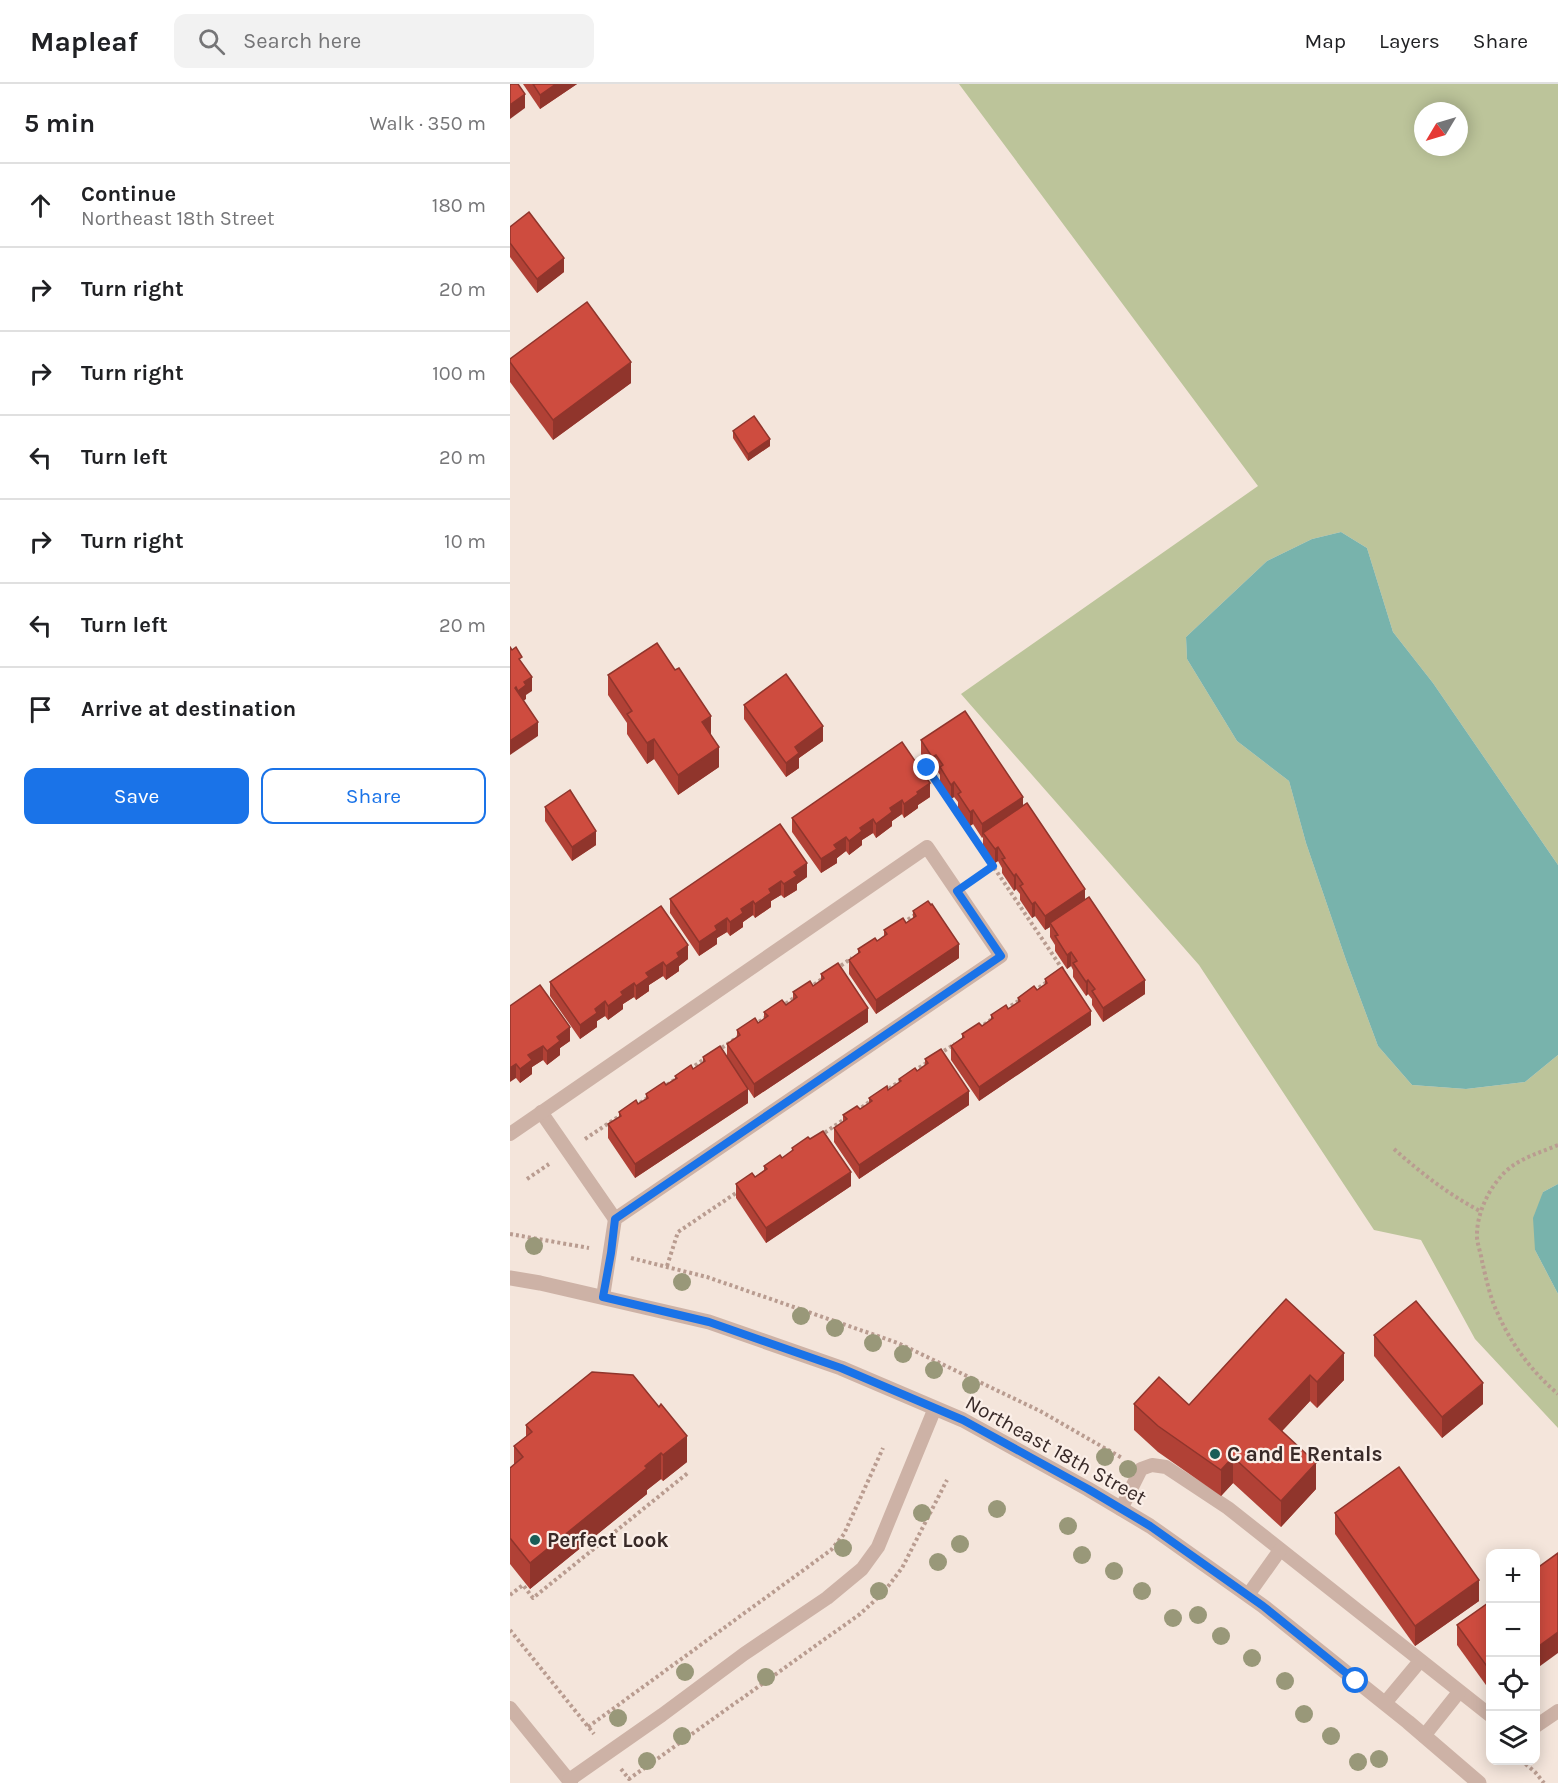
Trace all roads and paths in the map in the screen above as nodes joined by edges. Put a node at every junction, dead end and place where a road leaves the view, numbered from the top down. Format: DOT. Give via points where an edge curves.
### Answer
graph roads {
  1 [pos="927,768"];
  2 [pos="993,866"];
  3 [pos="957,891"];
  4 [pos="894,929"];
  5 [pos="855,956"];
  6 [pos="836,969"];
  7 [pos="1064,971"];
  8 [pos="826,976"];
  9 [pos="1054,977"];
  10 [pos="807,989"];
  11 [pos="797,996"];
  12 [pos="978,1028"];
  13 [pos="959,1041"];
  14 [pos="541,1112"];
  15 [pos="510,1134"];
  16 [pos="815,1139"];
  17 [pos="1558,1145"];
  18 [pos="1394,1149"];
  19 [pos="568,1151"];
  20 [pos="527,1179"];
  21 [pos="747,1186"];
  22 [pos="1480,1212"];
  23 [pos="615,1219"];
  24 [pos="667,1266"];
  25 [pos="510,1278"];
  26 [pos="603,1297"];
  27 [pos="1558,1394"];
  28 [pos="935,1408"];
  29 [pos="883,1448"];
  30 [pos="689,1472"];
  31 [pos="1121,1509"];
  32 [pos="1280,1550"];
  33 [pos="510,1595"];
  34 [pos="1248,1595"];
  35 [pos="1420,1661"];
  36 [pos="1459,1692"];
  37 [pos="1385,1703"];
  38 [pos="510,1708"];
  39 [pos="1558,1711"];
  40 [pos="1486,1712"];
  41 [pos="1540,1723"];
  42 [pos="588,1726"];
  43 [pos="1425,1736"];
  44 [pos="1526,1765"];
  45 [pos="570,1782"];
  46 [pos="1479,1783"];
  47 [pos="1544,1783"];
  1 -- 2 [label="path"];
  2 -- 3 [label="path"];
  2 -- 7 [label="path"];
  3 -- 4 [label="path"];
  3 -- 14 [label="lane" via="927,847"];
  3 -- 23 [label="lane" via="1001,956"];
  5 -- 6 [label="path"];
  8 -- 10 [label="path"];
  9 -- 12 [label="path"];
  11 -- 19 [label="path"];
  13 -- 16 [label="path"];
  14 -- 15 [label="lane"];
  14 -- 19 [label="lane"];
  17 -- 22 [label="path" via="1524,1158 1505,1173"];
  18 -- 22 [label="path" via="1417,1170"];
  19 -- 20 [label="path"];
  19 -- 23 [label="lane"];
  21 -- 24 [label="path" via="678,1232"];
  22 -- 27 [label="path" via="1477,1238 1497,1313 1544,1383"];
  23 -- 26 [label="lane"];
  25 -- 26 [label="street, Northeast 18th Street"];
  26 -- 28 [label="street, Northeast 18th Street" via="709,1322 841,1368"];
  28 -- 31 [label="street, Northeast 18th Street"];
  28 -- 45 [label="lane" via="878,1547 862,1569"];
  29 -- 42 [label="path" via="844,1534 831,1550"];
  30 -- 33 [label="path" via="533,1598 523,1585"];
  31 -- 32 [label="lane" via="1141,1469 1152,1465 1166,1467 1228,1508"];
  31 -- 34 [label="street, Northeast 18th Street"];
  32 -- 34 [label="lane"];
  32 -- 35 [label="lane"];
  34 -- 37 [label="street, Northeast 18th Street"];
  35 -- 36 [label="lane"];
  35 -- 37 [label="lane"];
  36 -- 40 [label="lane"];
  36 -- 43 [label="lane"];
  37 -- 43 [label="street, Northeast 18th Street"];
  38 -- 45 [label="lane"];
  39 -- 41 [label="lane"];
  43 -- 46 [label="street, Northeast 18th Street"];
  44 -- 47 [label="path"];
}
